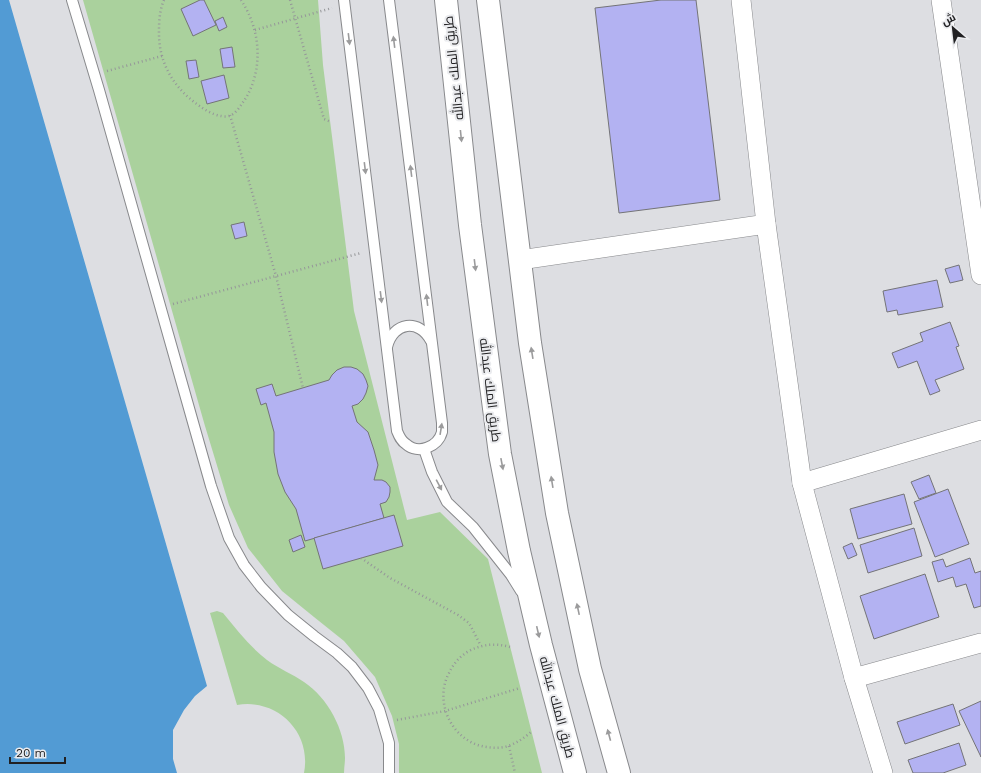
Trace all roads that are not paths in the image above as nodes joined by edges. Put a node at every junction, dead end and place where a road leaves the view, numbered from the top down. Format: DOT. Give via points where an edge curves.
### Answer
graph roads {
  1 [pos="72,0"];
  2 [pos="389,0"];
  3 [pos="446,0"];
  4 [pos="488,0"];
  5 [pos="741,0"];
  6 [pos="942,0"];
  7 [pos="344,2"];
  8 [pos="975,187"];
  9 [pos="766,224"];
  10 [pos="520,260"];
  11 [pos="981,275"];
  12 [pos="396,331"];
  13 [pos="385,332"];
  14 [pos="432,344"];
  15 [pos="387,349"];
  16 [pos="981,430"];
  17 [pos="424,449"];
  18 [pos="802,483"];
  19 [pos="532,608"];
  20 [pos="981,642"];
  21 [pos="854,678"];
  22 [pos="389,773"];
  23 [pos="575,773"];
  24 [pos="619,773"];
  25 [pos="883,773"];
  1 -- 22 [label="lane" via="211,486 229,538 244,565 266,593 288,615 337,653 368,688 380,709 389,743"];
  14 -- 2 [label="lane, one-way"];
  3 -- 19 [label="street, طريق الملك عبدالله, one-way" via="470,225 500,454"];
  4 -- 10 [label="street"];
  5 -- 9 [label="street"];
  6 -- 8 [label="street"];
  7 -- 13 [label="lane, one-way"];
  8 -- 11 [label="street"];
  9 -- 10 [label="street"];
  9 -- 18 [label="street"];
  24 -- 10 [label="street, one-way" via="590,669 557,513 530,343"];
  12 -- 13 [label="lane"];
  12 -- 14 [label="lane" via="404,326 421,328 428,334"];
  12 -- 15 [label="lane" via="390,337"];
  13 -- 15 [label="lane"];
  17 -- 14 [label="lane, one-way" via="432,446 442,432"];
  15 -- 17 [label="lane" via="397,431 407,446"];
  16 -- 18 [label="street"];
  17 -- 19 [label="lane, one-way" via="447,502 473,527 511,575"];
  18 -- 21 [label="street"];
  19 -- 23 [label="street, طريق الملك عبدالله, one-way"];
  20 -- 21 [label="street"];
  21 -- 25 [label="street"];
}
